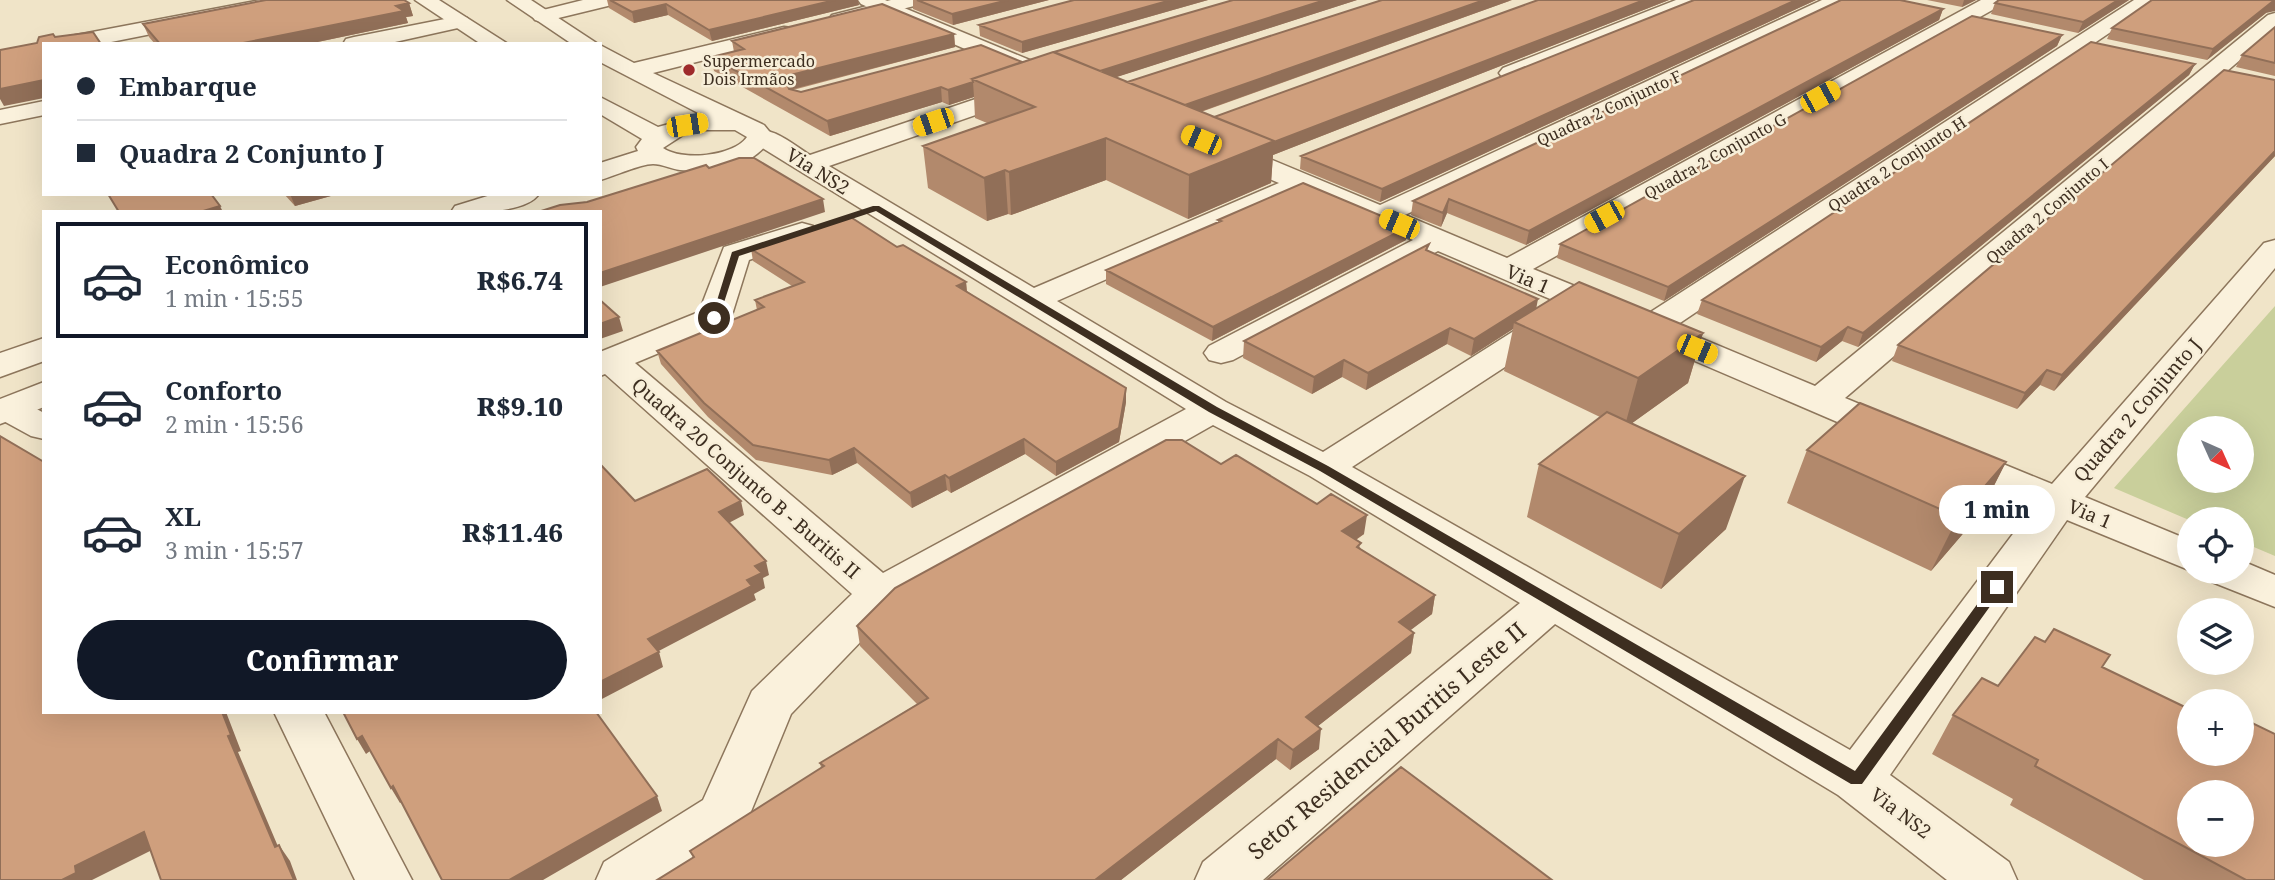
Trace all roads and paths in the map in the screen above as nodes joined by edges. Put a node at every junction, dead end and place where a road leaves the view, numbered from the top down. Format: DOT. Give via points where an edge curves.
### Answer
graph roads {
  1 [pos="292,0"];
  2 [pos="517,0"];
  3 [pos="609,0"];
  4 [pos="853,0"];
  5 [pos="1694,0"];
  6 [pos="1838,0"];
  7 [pos="2148,0"];
  8 [pos="889,2"];
  9 [pos="447,8"];
  10 [pos="1993,11"];
  11 [pos="1938,12"];
  12 [pos="542,16"];
  13 [pos="1964,17"];
  14 [pos="809,18"];
  15 [pos="2275,19"];
  16 [pos="2069,40"];
  17 [pos="76,42"];
  18 [pos="359,42"];
  19 [pos="495,42"];
  20 [pos="584,42"];
  21 [pos="672,43"];
  22 [pos="2109,48"];
  23 [pos="697,54"];
  24 [pos="605,55"];
  25 [pos="631,71"];
  26 [pos="1488,82"];
  27 [pos="602,106"];
  28 [pos="42,108"];
  29 [pos="0,117"];
  30 [pos="744,139"];
  31 [pos="1201,140"];
  32 [pos="655,158"];
  33 [pos="809,164"];
  34 [pos="1288,170"];
  35 [pos="602,171"];
  36 [pos="518,196"];
  37 [pos="876,208"];
  38 [pos="472,210"];
  39 [pos="1380,216"];
  40 [pos="1437,240"];
  41 [pos="2275,249"];
  42 [pos="1508,270"];
  43 [pos="1033,300"];
  44 [pos="1583,302"];
  45 [pos="1648,329"];
  46 [pos="42,349"];
  47 [pos="1221,353"];
  48 [pos="606,363"];
  49 [pos="0,366"];
  50 [pos="42,394"];
  51 [pos="1819,401"];
  52 [pos="1213,410"];
  53 [pos="5,411"];
  54 [pos="42,427"];
  55 [pos="1324,468"];
  56 [pos="2059,502"];
  57 [pos="2177,551"];
  58 [pos="2254,583"];
  59 [pos="2275,592"];
  60 [pos="880,594"];
  61 [pos="1549,603"];
  62 [pos="300,714"];
  63 [pos="1857,780"];
  64 [pos="384,880"];
  65 [pos="624,880"];
  66 [pos="1223,880"];
  67 [pos="1989,880"];
  1 -- 17 [label="street"];
  2 -- 12 [label="street"];
  3 -- 12 [label="street"];
  4 -- 14 [label="street"];
  5 -- 26 [label="street"];
  6 -- 39 [label="street, Quadra 2 Conjunto F"];
  7 -- 16 [label="street, Quadra 2 Conjunto H"];
  8 -- 14 [label="street"];
  8 -- 33 [label="street" via="965,43 1041,71"];
  9 -- 18 [label="street"];
  9 -- 19 [label="street"];
  10 -- 13 [label="street, Quadra 2 Conjunto G"];
  11 -- 13 [label="street"];
  12 -- 20 [label="street"];
  13 -- 42 [label="street, Quadra 2 Conjunto G"];
  14 -- 21 [label="street"];
  14 -- 23 [label="street"];
  15 -- 51 [label="street, Quadra 2 Conjunto I"];
  16 -- 22 [label="street"];
  16 -- 45 [label="street, Quadra 2 Conjunto H"];
  21 -- 23 [label="street"];
  21 -- 24 [label="street"];
  23 -- 25 [label="street"];
  24 -- 25 [label="street, Via NS2"];
  25 -- 30 [label="street, Via NS2"];
  27 -- 32 [label="street"];
  28 -- 29 [label="street"];
  30 -- 32 [label="street"];
  30 -- 32 [label="street" via="696,124 670,130"];
  30 -- 33 [label="street, Via NS2"];
  31 -- 34 [label="street, Via 1"];
  32 -- 35 [label="street"];
  33 -- 37 [label="street, Via NS2"];
  34 -- 39 [label="street, Via 1"];
  34 -- 43 [label="street"];
  36 -- 38 [label="street"];
  37 -- 43 [label="street, Via NS2"];
  37 -- 48 [label="street" via="735,254 714,318"];
  39 -- 40 [label="street, Via 1"];
  40 -- 42 [label="street, Via 1"];
  40 -- 47 [label="street"];
  41 -- 56 [label="street, Quadra 2 Conjunto J"];
  42 -- 44 [label="street, Via 1"];
  43 -- 52 [label="street, Via NS2"];
  44 -- 45 [label="street, Via 1"];
  44 -- 55 [label="street"];
  45 -- 51 [label="street, Via 1"];
  46 -- 49 [label="street"];
  48 -- 60 [label="street, Quadra 20 Conjunto B - Buritis II"];
  50 -- 53 [label="street"];
  51 -- 56 [label="street, Via 1"];
  52 -- 55 [label="street, Via NS2"];
  52 -- 60 [label="street"];
  53 -- 54 [label="street"];
  55 -- 61 [label="street, Via NS2"];
  56 -- 57 [label="street, Via 1"];
  56 -- 63 [label="street, Quadra 2 Conjunto J"];
  58 -- 59 [label="street"];
  60 -- 65 [label="street" via="770,704 724,815"];
  61 -- 63 [label="street, Via NS2"];
  61 -- 66 [label="street, Setor Residencial Buritis Leste II"];
  62 -- 64 [label="street"];
  63 -- 67 [label="street, Via NS2"];
}
